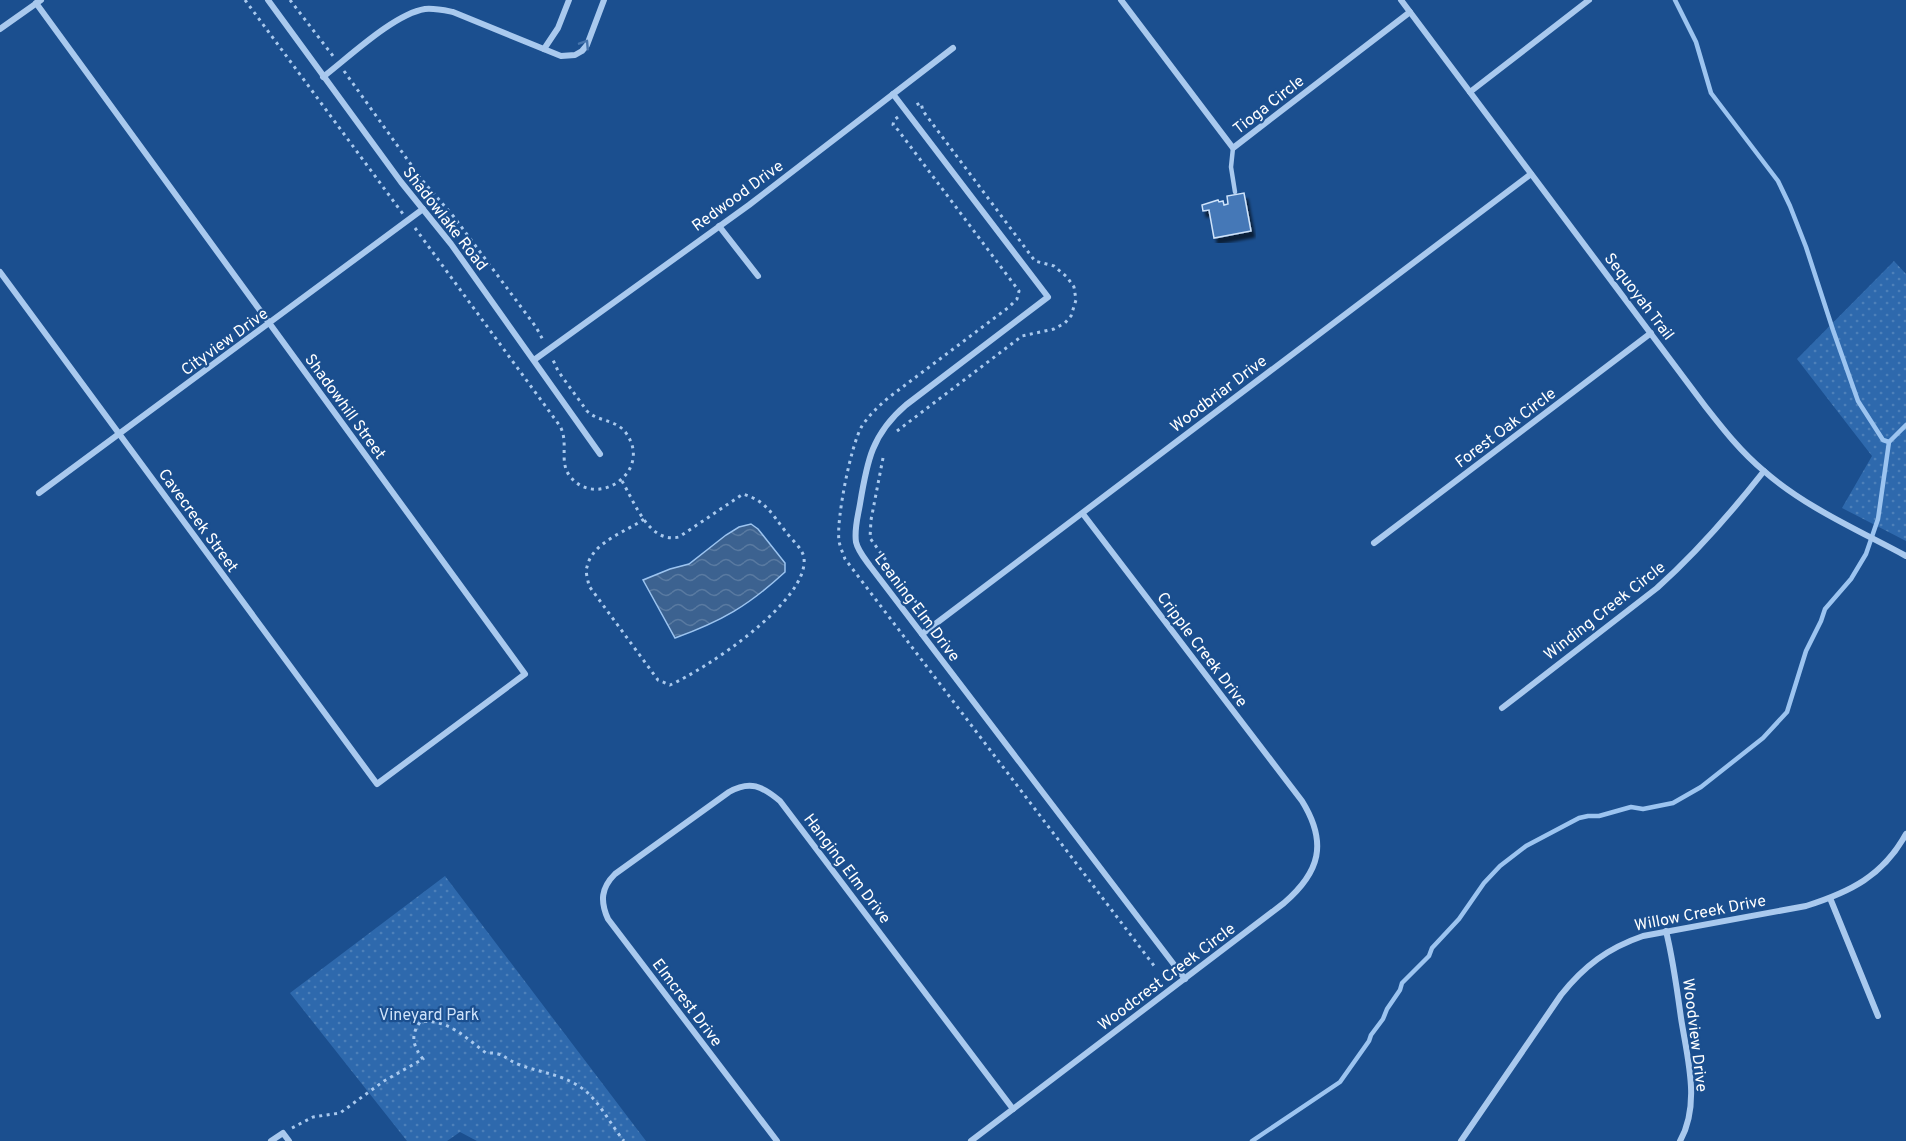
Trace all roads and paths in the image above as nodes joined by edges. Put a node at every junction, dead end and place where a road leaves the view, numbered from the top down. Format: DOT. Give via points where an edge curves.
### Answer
graph roads {
  1 [pos="267,0"];
  2 [pos="570,0"];
  3 [pos="604,0"];
  4 [pos="1121,0"];
  5 [pos="1401,0"];
  6 [pos="1589,0"];
  7 [pos="38,2"];
  8 [pos="1410,12"];
  9 [pos="0,29"];
  10 [pos="953,48"];
  11 [pos="544,49"];
  12 [pos="323,77"];
  13 [pos="1470,92"];
  14 [pos="893,94"];
  15 [pos="921,103"];
  16 [pos="893,125"];
  17 [pos="1233,148"];
  18 [pos="1532,174"];
  19 [pos="1235,192"];
  20 [pos="423,209"];
  21 [pos="719,226"];
  22 [pos="0,272"];
  23 [pos="758,276"];
  24 [pos="269,325"];
  25 [pos="1651,333"];
  26 [pos="534,360"];
  27 [pos="119,434"];
  28 [pos="892,436"];
  29 [pos="884,450"];
  30 [pos="600,454"];
  31 [pos="1764,471"];
  32 [pos="621,480"];
  33 [pos="39,493"];
  34 [pos="1083,514"];
  35 [pos="645,519"];
  36 [pos="1374,543"];
  37 [pos="1906,556"];
  38 [pos="927,608"];
  39 [pos="922,634"];
  40 [pos="1502,708"];
  41 [pos="377,784"];
  42 [pos="1302,801"];
  43 [pos="1906,834"];
  44 [pos="615,874"];
  45 [pos="1830,898"];
  46 [pos="1666,931"];
  47 [pos="1155,967"];
  48 [pos="1185,979"];
  49 [pos="1878,1016"];
  50 [pos="1013,1109"];
  51 [pos="283,1133"];
  52 [pos="271,1141"];
  53 [pos="289,1141"];
  54 [pos="624,1141"];
  55 [pos="777,1141"];
  56 [pos="971,1141"];
  57 [pos="1461,1141"];
  58 [pos="1680,1141"];
  1 -- 12 [label="street, Shadowlake Road"];
  2 -- 11 [label="street"];
  11 -- 3 [label="street, one-way" via="568,57 582,51"];
  4 -- 17 [label="street, Tioga Circle"];
  5 -- 8 [label="street, Sequoyah Trail"];
  6 -- 13 [label="street"];
  7 -- 9 [label="street"];
  7 -- 24 [label="street, Shadowhill Street"];
  8 -- 13 [label="street, Sequoyah Trail"];
  8 -- 17 [label="street, Tioga Circle"];
  10 -- 14 [label="street, Redwood Drive"];
  11 -- 12 [label="street" via="453,12 425,9 403,16"];
  12 -- 20 [label="street, Shadowlake Road"];
  13 -- 18 [label="street, Sequoyah Trail"];
  14 -- 21 [label="street, Redwood Drive"];
  14 -- 39 [label="street, Leaning Elm Drive" via="1048,297 893,416 872,448 856,540 862,556"];
  15 -- 28 [label="path" via="923,111 1035,261 1054,266 1067,277 1076,300 1065,323 1022,336"];
  16 -- 47 [label="path, Leaning Elm Drive" via="1018,291 1017,299 888,398 861,426 853,445 838,524 839,543 845,559"];
  17 -- 19 [label="lane"];
  18 -- 25 [label="street, Sequoyah Trail"];
  18 -- 34 [label="street, Woodbriar Drive"];
  20 -- 24 [label="street, Cityview Drive"];
  20 -- 26 [label="street, Shadowlake Road"];
  21 -- 23 [label="street"];
  21 -- 26 [label="street, Redwood Drive"];
  22 -- 27 [label="street, Cavecreek Street"];
  24 -- 27 [label="street, Cityview Drive"];
  24 -- 41 [label="street, Shadowhill Street" via="525,674"];
  25 -- 31 [label="street, Sequoyah Trail" via="1732,440"];
  25 -- 36 [label="street, Forest Oak Circle"];
  26 -- 30 [label="street, Shadowlake Road"];
  27 -- 33 [label="street, Cityview Drive"];
  27 -- 41 [label="street, Cavecreek Street"];
  29 -- 38 [label="path, Leaning Elm Drive" via="870,538 916,602"];
  31 -- 37 [label="street, Sequoyah Trail" via="1809,504"];
  31 -- 40 [label="street, Winding Creek Circle" via="1663,582"];
  32 -- 35 [label="path"];
  34 -- 39 [label="street, Woodbriar Drive"];
  34 -- 42 [label="street, Cripple Creek Drive"];
  35 -- 35 [label="path" via="600,546 591,555 586,569 589,585 658,681 670,685 690,676 774,613 798,584 804,571 804,555 758,499 743,494 680,537 660,536"];
  39 -- 48 [label="street, Leaning Elm Drive"];
  42 -- 48 [label="street, Woodcrest Creek Circle" via="1316,833 1314,866 1308,879 1284,903"];
  43 -- 45 [label="street, Willow Creek Drive" via="1887,863 1854,888"];
  44 -- 50 [label="street, Hanging Elm Drive" via="729,792 744,786 763,788 789,812"];
  44 -- 55 [label="street, Elmcrest Drive" via="603,891 608,919"];
  45 -- 46 [label="street, Willow Creek Drive" via="1806,906"];
  45 -- 49 [label="street"];
  46 -- 57 [label="street, Willow Creek Drive" via="1625,942 1587,965 1561,995"];
  46 -- 58 [label="street, Woodview Drive" via="1691,1078 1690,1112"];
  48 -- 50 [label="street, Woodcrest Creek Circle"];
  50 -- 56 [label="street, Woodcrest Creek Circle"];
  51 -- 52 [label="street"];
  51 -- 53 [label="street"];
  51 -- 54 [label="path" via="313,1117 340,1113 423,1059 416,1049 414,1030 420,1022 429,1021 447,1024 486,1053 498,1053 577,1085"];
}
